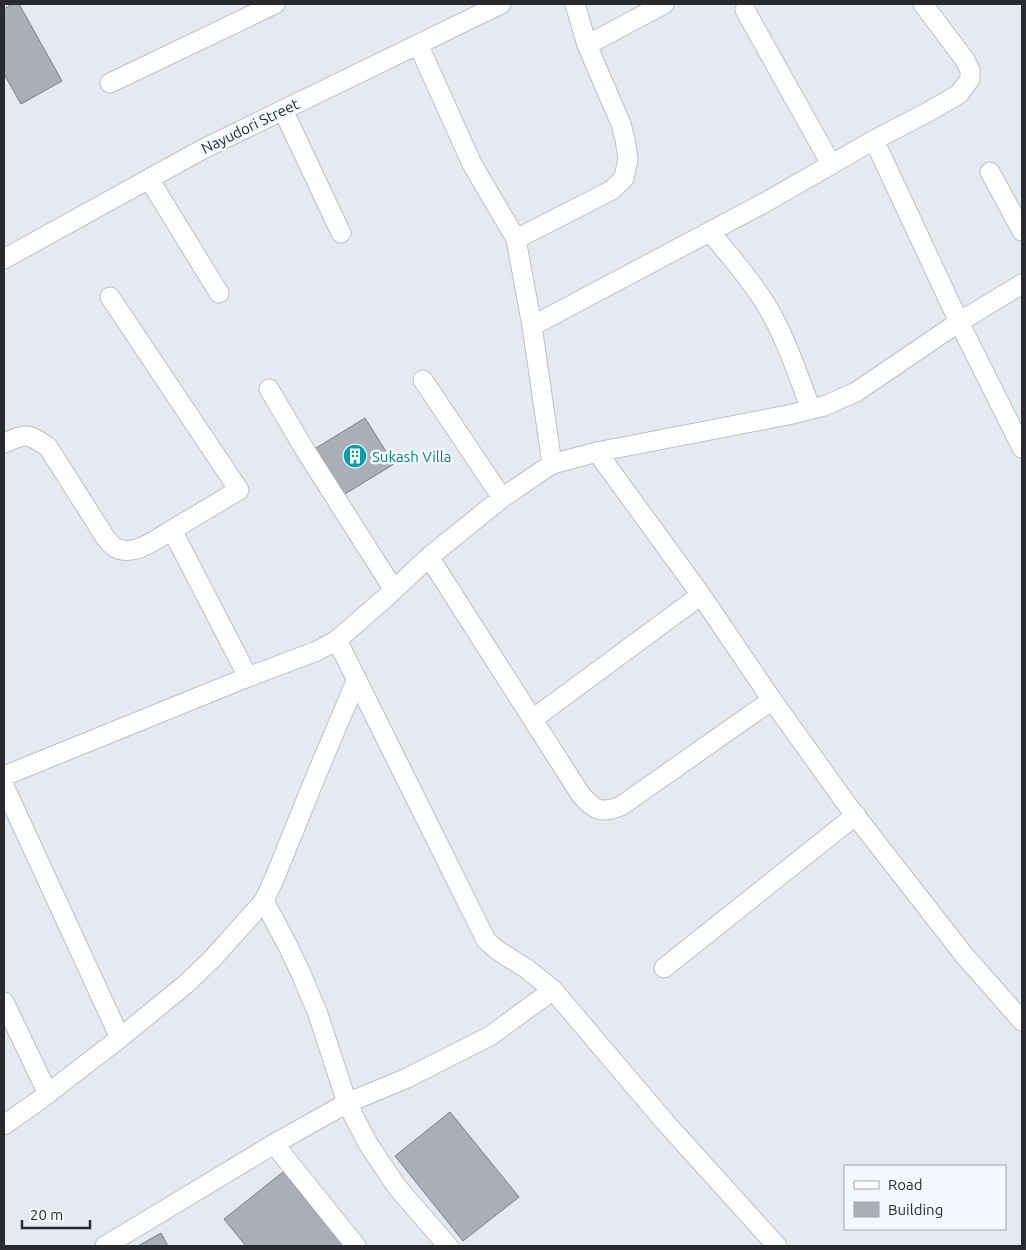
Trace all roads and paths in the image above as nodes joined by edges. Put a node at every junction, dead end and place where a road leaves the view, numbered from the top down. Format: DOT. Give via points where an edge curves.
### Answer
graph roads {
  1 [pos="275,4"];
  2 [pos="501,4"];
  3 [pos="575,4"];
  4 [pos="664,4"];
  5 [pos="923,4"];
  6 [pos="745,10"];
  7 [pos="418,44"];
  8 [pos="587,45"];
  9 [pos="110,83"];
  10 [pos="283,110"];
  11 [pos="874,140"];
  12 [pos="831,164"];
  13 [pos="990,172"];
  14 [pos="149,179"];
  15 [pos="1022,230"];
  16 [pos="710,232"];
  17 [pos="341,233"];
  18 [pos="516,239"];
  19 [pos="4,260"];
  20 [pos="1022,284"];
  21 [pos="218,293"];
  22 [pos="110,297"];
  23 [pos="959,322"];
  24 [pos="532,326"];
  25 [pos="423,380"];
  26 [pos="269,389"];
  27 [pos="811,409"];
  28 [pos="4,443"];
  29 [pos="1022,448"];
  30 [pos="597,452"];
  31 [pos="552,464"];
  32 [pos="502,498"];
  33 [pos="172,530"];
  34 [pos="429,557"];
  35 [pos="394,590"];
  36 [pos="701,595"];
  37 [pos="337,640"];
  38 [pos="248,677"];
  39 [pos="356,679"];
  40 [pos="772,700"];
  41 [pos="533,719"];
  42 [pos="4,776"];
  43 [pos="4,786"];
  44 [pos="856,816"];
  45 [pos="264,901"];
  46 [pos="664,968"];
  47 [pos="553,990"];
  48 [pos="4,1002"];
  49 [pos="1022,1021"];
  50 [pos="120,1038"];
  51 [pos="48,1094"];
  52 [pos="347,1103"];
  53 [pos="4,1125"];
  54 [pos="274,1144"];
  55 [pos="105,1246"];
  56 [pos="356,1246"];
  57 [pos="448,1246"];
  58 [pos="776,1246"];
  1 -- 9 [label="street"];
  2 -- 7 [label="street, Nayudori Street"];
  3 -- 8 [label="street"];
  4 -- 8 [label="street"];
  5 -- 11 [label="street" via="965,60 970,79 959,94"];
  6 -- 12 [label="street"];
  7 -- 10 [label="street, Nayudori Street"];
  7 -- 18 [label="street" via="472,164"];
  8 -- 18 [label="street" via="621,124 628,160 624,178 612,190"];
  10 -- 14 [label="street, Nayudori Street"];
  10 -- 17 [label="street"];
  11 -- 12 [label="street"];
  11 -- 23 [label="street"];
  12 -- 16 [label="street"];
  13 -- 15 [label="street"];
  14 -- 19 [label="street, Nayudori Street"];
  14 -- 21 [label="street"];
  16 -- 24 [label="street"];
  16 -- 27 [label="street" via="746,275 777,324"];
  18 -- 24 [label="street"];
  20 -- 23 [label="street"];
  22 -- 33 [label="street" via="239,490"];
  23 -- 27 [label="street" via="856,392"];
  23 -- 29 [label="street"];
  24 -- 31 [label="street"];
  25 -- 32 [label="street"];
  26 -- 35 [label="street"];
  27 -- 30 [label="street"];
  28 -- 33 [label="street" via="28,435 48,447 114,548 125,551 140,548"];
  30 -- 31 [label="street"];
  30 -- 36 [label="street"];
  31 -- 32 [label="street"];
  32 -- 34 [label="street"];
  33 -- 38 [label="street"];
  34 -- 35 [label="street"];
  34 -- 41 [label="street"];
  35 -- 37 [label="street"];
  36 -- 40 [label="street"];
  36 -- 41 [label="street"];
  37 -- 38 [label="street"];
  37 -- 39 [label="street"];
  38 -- 42 [label="street"];
  39 -- 45 [label="street"];
  39 -- 47 [label="street" via="486,940"];
  40 -- 41 [label="street" via="611,810 600,810 581,795"];
  40 -- 44 [label="street"];
  43 -- 50 [label="street"];
  44 -- 46 [label="street"];
  44 -- 49 [label="street" via="964,955"];
  45 -- 50 [label="street" via="186,984"];
  45 -- 52 [label="street" via="318,1014"];
  47 -- 52 [label="street" via="490,1036 405,1079"];
  47 -- 58 [label="street"];
  48 -- 51 [label="street"];
  50 -- 51 [label="street"];
  51 -- 53 [label="street"];
  52 -- 54 [label="street"];
  52 -- 57 [label="street" via="367,1142 397,1187"];
  54 -- 55 [label="street"];
  54 -- 56 [label="street"];
}
